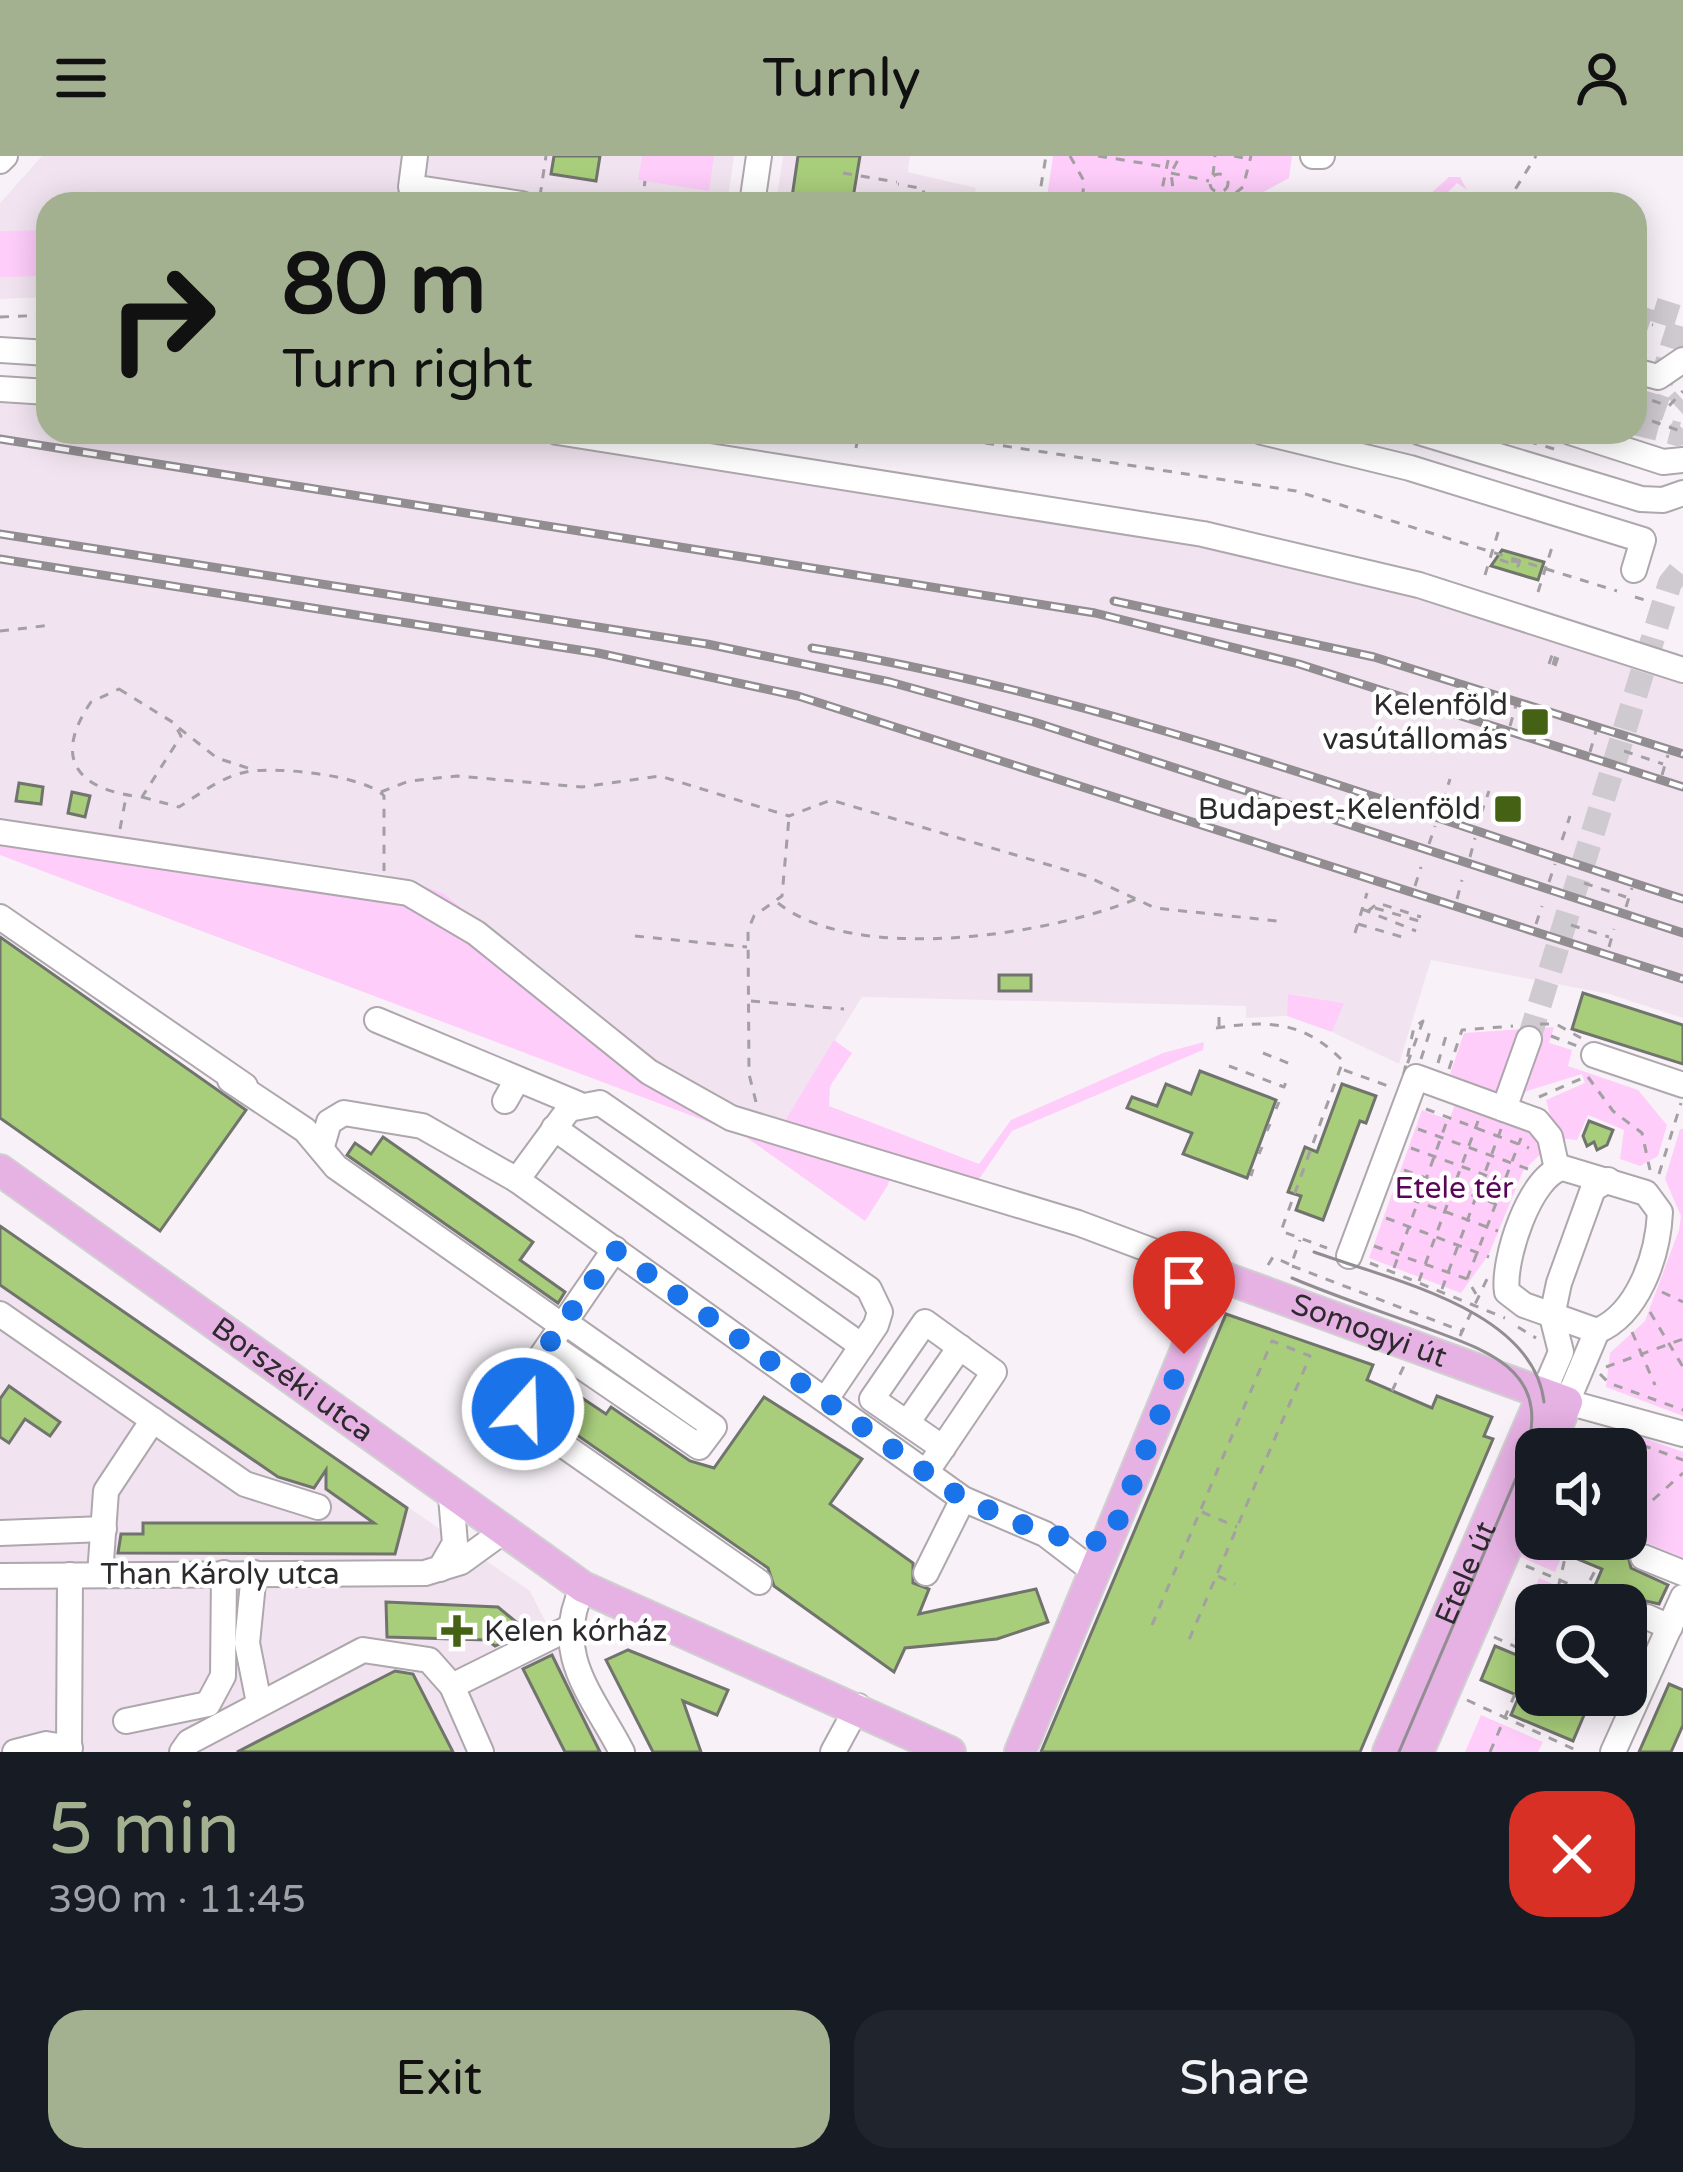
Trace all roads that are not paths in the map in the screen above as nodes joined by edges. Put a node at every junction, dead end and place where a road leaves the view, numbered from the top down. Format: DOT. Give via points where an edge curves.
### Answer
graph roads {
  1 [pos="415,156"];
  2 [pos="759,156"];
  3 [pos="409,192"];
  4 [pos="754,192"];
  5 [pos="0,350"];
  6 [pos="36,352"];
  7 [pos="1683,360"];
  8 [pos="1647,373"];
  9 [pos="0,389"];
  10 [pos="36,391"];
  11 [pos="632,444"];
  12 [pos="1306,444"];
  13 [pos="1313,444"];
  14 [pos="1492,444"];
  15 [pos="1607,444"];
  16 [pos="1683,460"];
  17 [pos="1301,468"];
  18 [pos="1678,495"];
  19 [pos="1634,570"];
  20 [pos="1683,670"];
  21 [pos="0,832"];
  22 [pos="0,917"];
  23 [pos="377,1020"];
  24 [pos="1540,1038"];
  25 [pos="1586,1062"];
  26 [pos="230,1080"];
  27 [pos="1683,1085"];
  28 [pos="578,1104"];
  29 [pos="1506,1110"];
  30 [pos="344,1112"];
  31 [pos="554,1128"];
  32 [pos="322,1146"];
  33 [pos="1551,1169"];
  34 [pos="0,1170"];
  35 [pos="517,1180"];
  36 [pos="1608,1180"];
  37 [pos="1353,1248"];
  38 [pos="615,1250"];
  39 [pos="1217,1275"];
  40 [pos="0,1314"];
  41 [pos="1552,1316"];
  42 [pos="560,1332"];
  43 [pos="1608,1334"];
  44 [pos="862,1346"];
  45 [pos="960,1347"];
  46 [pos="1583,1360"];
  47 [pos="1497,1379"];
  48 [pos="1555,1398"];
  49 [pos="826,1399"];
  50 [pos="153,1420"];
  51 [pos="907,1424"];
  52 [pos="1530,1428"];
  53 [pos="1542,1428"];
  54 [pos="1683,1434"];
  55 [pos="943,1448"];
  56 [pos="927,1471"];
  57 [pos="1515,1486"];
  58 [pos="451,1497"];
  59 [pos="963,1499"];
  60 [pos="319,1507"];
  61 [pos="1515,1525"];
  62 [pos="104,1528"];
  63 [pos="0,1533"];
  64 [pos="501,1533"];
  65 [pos="1045,1534"];
  66 [pos="1109,1543"];
  67 [pos="1647,1553"];
  68 [pos="440,1569"];
  69 [pos="224,1573"];
  70 [pos="254,1573"];
  71 [pos="926,1573"];
  72 [pos="1096,1573"];
  73 [pos="1683,1573"];
  74 [pos="70,1575"];
  75 [pos="100,1575"];
  76 [pos="0,1576"];
  77 [pos="759,1582"];
  78 [pos="583,1587"];
  79 [pos="1683,1597"];
  80 [pos="567,1629"];
  81 [pos="1660,1630"];
  82 [pos="1683,1663"];
  83 [pos="1647,1667"];
  84 [pos="452,1686"];
  85 [pos="259,1703"];
  86 [pos="858,1706"];
  87 [pos="1629,1716"];
  88 [pos="126,1721"];
  89 [pos="69,1750"];
  90 [pos="15,1752"];
  91 [pos="182,1752"];
  92 [pos="481,1752"];
  93 [pos="622,1752"];
  94 [pos="833,1752"];
  95 [pos="950,1752"];
  96 [pos="1021,1752"];
  97 [pos="1388,1752"];
  98 [pos="1418,1752"];
  99 [pos="1613,1752"];
  1 -- 3 [label="street"];
  2 -- 4 [label="street"];
  5 -- 6 [label="street"];
  7 -- 8 [label="street" via="1663,376"];
  9 -- 10 [label="street"];
  11 -- 20 [label="street" via="1221,538 1419,586"];
  12 -- 17 [label="street"];
  13 -- 19 [label="street" via="1643,540"];
  14 -- 18 [label="street" via="1633,497"];
  15 -- 16 [label="street" via="1663,462"];
  21 -- 39 [label="street, Somogyi út" via="382,887 436,905 682,1094 731,1118 1078,1223"];
  22 -- 26 [label="street"];
  23 -- 28 [label="street" via="398,1046 511,1090"];
  24 -- 29 [label="street"];
  25 -- 27 [label="street"];
  26 -- 30 [label="street" via="309,1109"];
  26 -- 32 [label="street"];
  28 -- 31 [label="street"];
  28 -- 44 [label="street" via="609,1106 868,1289 880,1312"];
  29 -- 33 [label="street" via="1546,1128"];
  29 -- 37 [label="street" via="1407,1116"];
  30 -- 32 [label="street" via="329,1122"];
  30 -- 35 [label="street" via="422,1126"];
  31 -- 35 [label="street"];
  31 -- 44 [label="street"];
  32 -- 42 [label="street" via="336,1167"];
  33 -- 36 [label="street"];
  33 -- 41 [label="street" via="1532,1194 1504,1273 1507,1292"];
  34 -- 58 [label="main road, Borszéki utca"];
  35 -- 38 [label="street"];
  36 -- 41 [label="street" via="1593,1189"];
  36 -- 43 [label="street" via="1646,1193 1660,1227 1630,1309"];
  38 -- 42 [label="street"];
  38 -- 49 [label="street"];
  39 -- 47 [label="main road, Somogyi út"];
  39 -- 66 [label="main road"];
  40 -- 50 [label="street"];
  41 -- 43 [label="street"];
  41 -- 46 [label="street"];
  42 -- 42 [label="street" via="714,1426 699,1447"];
  42 -- 77 [label="street" via="520,1393 533,1424"];
  43 -- 46 [label="street"];
  44 -- 49 [label="street"];
  45 -- 51 [label="street"];
  45 -- 51 [label="street" via="925,1322 885,1380 872,1399"];
  45 -- 55 [label="street" via="994,1372"];
  46 -- 48 [label="street"];
  47 -- 48 [label="main road, Somogyi út"];
  47 -- 52 [label="main road"];
  48 -- 53 [label="main road, Etele út"];
  48 -- 54 [label="street, Somogyi út"];
  49 -- 56 [label="street"];
  50 -- 60 [label="street" via="245,1484"];
  50 -- 62 [label="street" via="106,1491"];
  51 -- 55 [label="street"];
  55 -- 56 [label="street"];
  56 -- 59 [label="street"];
  57 -- 97 [label="main road, Etele út"];
  58 -- 64 [label="main road, Borszéki utca"];
  58 -- 68 [label="street" via="454,1543"];
  59 -- 65 [label="street"];
  59 -- 71 [label="street"];
  61 -- 98 [label="main road, Etele út"];
  62 -- 63 [label="street"];
  62 -- 75 [label="street"];
  64 -- 68 [label="street, Than Károly utca"];
  64 -- 78 [label="main road, Borszéki utca"];
  65 -- 66 [label="street"];
  65 -- 72 [label="street"];
  66 -- 72 [label="main road"];
  67 -- 73 [label="street"];
  68 -- 70 [label="street, Than Károly utca"];
  69 -- 70 [label="street, Than Károly utca"];
  69 -- 75 [label="street, Than Károly utca"];
  69 -- 88 [label="street" via="223,1676 208,1704"];
  70 -- 85 [label="street" via="247,1643"];
  72 -- 96 [label="main road"];
  74 -- 75 [label="street, Than Károly utca"];
  74 -- 76 [label="street, Than Károly utca"];
  74 -- 89 [label="street"];
  78 -- 80 [label="street"];
  78 -- 86 [label="main road, Borszéki utca"];
  79 -- 81 [label="street"];
  80 -- 84 [label="street"];
  80 -- 93 [label="street" via="569,1649"];
  81 -- 82 [label="street"];
  81 -- 83 [label="street"];
  84 -- 85 [label="street" via="429,1660 363,1649"];
  84 -- 92 [label="street"];
  85 -- 91 [label="street"];
  86 -- 94 [label="street"];
  86 -- 95 [label="main road, Borszéki utca"];
  87 -- 99 [label="street"];
  89 -- 90 [label="street" via="34,1745"];
}
